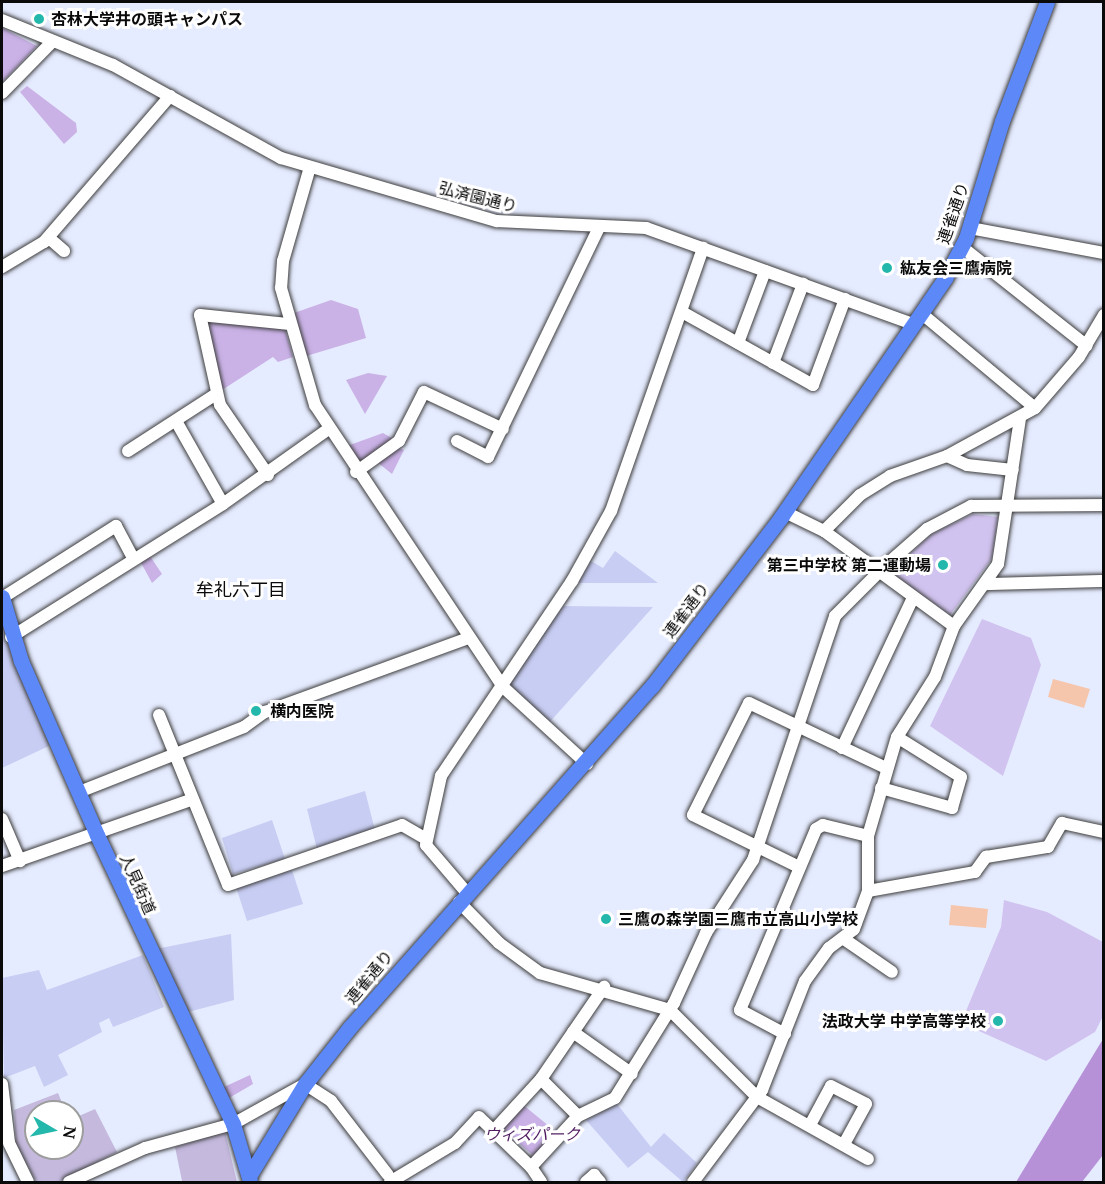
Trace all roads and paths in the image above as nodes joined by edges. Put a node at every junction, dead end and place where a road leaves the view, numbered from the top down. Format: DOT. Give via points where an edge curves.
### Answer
graph roads {
  1 [pos="1047,2"];
  2 [pos="4,21"];
  3 [pos="52,42"];
  4 [pos="2,93"];
  5 [pos="170,96"];
  6 [pos="310,167"];
  7 [pos="599,227"];
  8 [pos="970,228"];
  9 [pos="49,238"];
  10 [pos="963,247"];
  11 [pos="703,248"];
  12 [pos="64,251"];
  13 [pos="1104,252"];
  14 [pos="2,267"];
  15 [pos="765,271"];
  16 [pos="803,284"];
  17 [pos="845,299"];
  18 [pos="682,312"];
  19 [pos="1104,315"];
  20 [pos="917,318"];
  21 [pos="288,324"];
  22 [pos="738,343"];
  23 [pos="1087,346"];
  24 [pos="774,363"];
  25 [pos="216,393"];
  26 [pos="1035,408"];
  27 [pos="1020,419"];
  28 [pos="176,421"];
  29 [pos="503,429"];
  30 [pos="327,430"];
  31 [pos="457,441"];
  32 [pos="128,451"];
  33 [pos="946,456"];
  34 [pos="1013,470"];
  35 [pos="356,472"];
  36 [pos="268,475"];
  37 [pos="224,504"];
  38 [pos="1104,505"];
  39 [pos="1008,510"];
  40 [pos="785,512"];
  41 [pos="824,531"];
  42 [pos="133,558"];
  43 [pos="879,572"];
  44 [pos="1104,581"];
  45 [pos="987,584"];
  46 [pos="2,598"];
  47 [pos="914,598"];
  48 [pos="954,626"];
  49 [pos="11,637"];
  50 [pos="468,638"];
  51 [pos="500,683"];
  52 [pos="159,715"];
  53 [pos="798,727"];
  54 [pos="897,737"];
  55 [pos="842,748"];
  56 [pos="176,756"];
  57 [pos="587,764"];
  58 [pos="886,768"];
  59 [pos="881,788"];
  60 [pos="79,792"];
  61 [pos="193,799"];
  62 [pos="2,819"];
  63 [pos="1104,832"];
  64 [pos="97,835"];
  65 [pos="868,836"];
  66 [pos="426,839"];
  67 [pos="758,847"];
  68 [pos="20,861"];
  69 [pos="2,866"];
  70 [pos="799,867"];
  71 [pos="868,891"];
  72 [pos="463,898"];
  73 [pos="844,939"];
  74 [pos="892,972"];
  75 [pos="604,987"];
  76 [pos="670,1010"];
  77 [pos="573,1032"];
  78 [pos="785,1034"];
  79 [pos="632,1074"];
  80 [pos="541,1078"];
  81 [pos="2,1084"];
  82 [pos="305,1084"];
  83 [pos="757,1097"];
  84 [pos="579,1116"];
  85 [pos="233,1124"];
  86 [pos="810,1125"];
  87 [pos="496,1128"];
  88 [pos="844,1144"];
  89 [pos="868,1158"];
  90 [pos="531,1167"];
  91 [pos="249,1179"];
  92 [pos="389,1179"];
  93 [pos="28,1182"];
  94 [pos="69,1182"];
  95 [pos="541,1182"];
  96 [pos="586,1182"];
  97 [pos="600,1182"];
  98 [pos="693,1182"];
  1 -- 8 [label="main road, 連雀通り" via="1002,121"];
  2 -- 3 [label="street, 弘済園通り"];
  3 -- 4 [label="street"];
  3 -- 5 [label="street, 弘済園通り" via="113,65"];
  5 -- 6 [label="street, 弘済園通り" via="263,152"];
  5 -- 9 [label="street"];
  6 -- 7 [label="street, 弘済園通り" via="497,221"];
  6 -- 21 [label="street" via="283,261 281,288"];
  7 -- 11 [label="street, 弘済園通り" via="646,228"];
  7 -- 29 [label="street"];
  8 -- 10 [label="main road, 連雀通り"];
  8 -- 13 [label="street"];
  9 -- 12 [label="street"];
  9 -- 14 [label="street"];
  10 -- 20 [label="main road, 連雀通り"];
  10 -- 23 [label="street"];
  11 -- 15 [label="street, 弘済園通り"];
  11 -- 18 [label="street"];
  15 -- 16 [label="street, 弘済園通り"];
  15 -- 22 [label="street"];
  16 -- 17 [label="street, 弘済園通り"];
  16 -- 24 [label="street"];
  17 -- 20 [label="street, 弘済園通り"];
  17 -- 24 [label="street" via="813,385"];
  18 -- 22 [label="street"];
  18 -- 51 [label="street" via="610,511 572,581"];
  19 -- 23 [label="street"];
  20 -- 26 [label="street, 弘済園通り"];
  20 -- 40 [label="main road, 連雀通り"];
  21 -- 25 [label="street" via="200,315"];
  21 -- 30 [label="street" via="306,384"];
  22 -- 24 [label="street"];
  23 -- 26 [label="street"];
  25 -- 28 [label="street"];
  25 -- 36 [label="street"];
  26 -- 27 [label="street"];
  27 -- 33 [label="street"];
  27 -- 34 [label="street"];
  28 -- 32 [label="street"];
  28 -- 37 [label="street"];
  29 -- 31 [label="street" via="488,457"];
  29 -- 35 [label="street" via="424,392 399,441"];
  30 -- 35 [label="street"];
  30 -- 36 [label="street"];
  33 -- 34 [label="street" via="967,465"];
  33 -- 41 [label="street" via="890,476 860,495"];
  34 -- 39 [label="street"];
  35 -- 50 [label="street"];
  36 -- 37 [label="street"];
  37 -- 42 [label="street"];
  38 -- 39 [label="street"];
  39 -- 43 [label="street" via="971,506 927,529"];
  39 -- 45 [label="street" via="998,564"];
  40 -- 41 [label="street"];
  40 -- 57 [label="main road, 連雀通り"];
  41 -- 43 [label="street"];
  42 -- 46 [label="street" via="116,525"];
  42 -- 49 [label="street"];
  43 -- 47 [label="street"];
  43 -- 53 [label="street" via="835,616"];
  44 -- 45 [label="street"];
  45 -- 48 [label="street"];
  46 -- 49 [label="main road, 人見街道"];
  47 -- 48 [label="street"];
  47 -- 55 [label="street"];
  48 -- 54 [label="street" via="935,677"];
  49 -- 60 [label="main road, 人見街道"];
  50 -- 51 [label="street"];
  50 -- 56 [label="street" via="265,712 244,727"];
  51 -- 57 [label="street"];
  51 -- 66 [label="street" via="441,776"];
  52 -- 56 [label="street"];
  53 -- 55 [label="street"];
  53 -- 67 [label="street"];
  53 -- 67 [label="street" via="749,703 693,815"];
  54 -- 58 [label="street"];
  54 -- 59 [label="street" via="961,777 952,807"];
  55 -- 58 [label="street"];
  56 -- 60 [label="street"];
  56 -- 61 [label="street"];
  57 -- 72 [label="main road, 連雀通り"];
  58 -- 59 [label="street"];
  59 -- 65 [label="street"];
  60 -- 64 [label="main road, 人見街道"];
  61 -- 64 [label="street"];
  61 -- 66 [label="street" via="228,885 402,825"];
  62 -- 68 [label="street"];
  63 -- 71 [label="street" via="1062,823 1048,847 986,857 975,872"];
  64 -- 68 [label="street"];
  64 -- 85 [label="main road, 人見街道"];
  65 -- 70 [label="street" via="823,825 816,829"];
  65 -- 71 [label="street"];
  66 -- 72 [label="street" via="433,857"];
  67 -- 70 [label="street"];
  67 -- 76 [label="street" via="705,933"];
  68 -- 69 [label="street"];
  70 -- 78 [label="street" via="740,1010"];
  71 -- 73 [label="street"];
  72 -- 75 [label="street" via="499,943 540,973"];
  72 -- 82 [label="main road, 連雀通り"];
  73 -- 74 [label="street"];
  73 -- 78 [label="street" via="829,948 805,981"];
  75 -- 76 [label="street"];
  75 -- 77 [label="street"];
  76 -- 79 [label="street"];
  76 -- 83 [label="street"];
  77 -- 79 [label="street"];
  77 -- 80 [label="street"];
  78 -- 83 [label="street"];
  79 -- 84 [label="street" via="615,1098"];
  80 -- 84 [label="street"];
  80 -- 87 [label="street"];
  81 -- 93 [label="street" via="9,1143"];
  82 -- 85 [label="street"];
  82 -- 91 [label="main road, 連雀通り"];
  82 -- 92 [label="street" via="331,1101"];
  83 -- 86 [label="street"];
  83 -- 98 [label="street"];
  84 -- 90 [label="street"];
  85 -- 91 [label="main road, 人見街道"];
  85 -- 94 [label="street" via="145,1148"];
  86 -- 88 [label="street"];
  86 -- 88 [label="street" via="831,1086 866,1104"];
  87 -- 90 [label="street"];
  87 -- 92 [label="street" via="479,1118 455,1143"];
  88 -- 89 [label="street"];
  90 -- 95 [label="street"];
  96 -- 97 [label="street" via="594,1176"];
}
